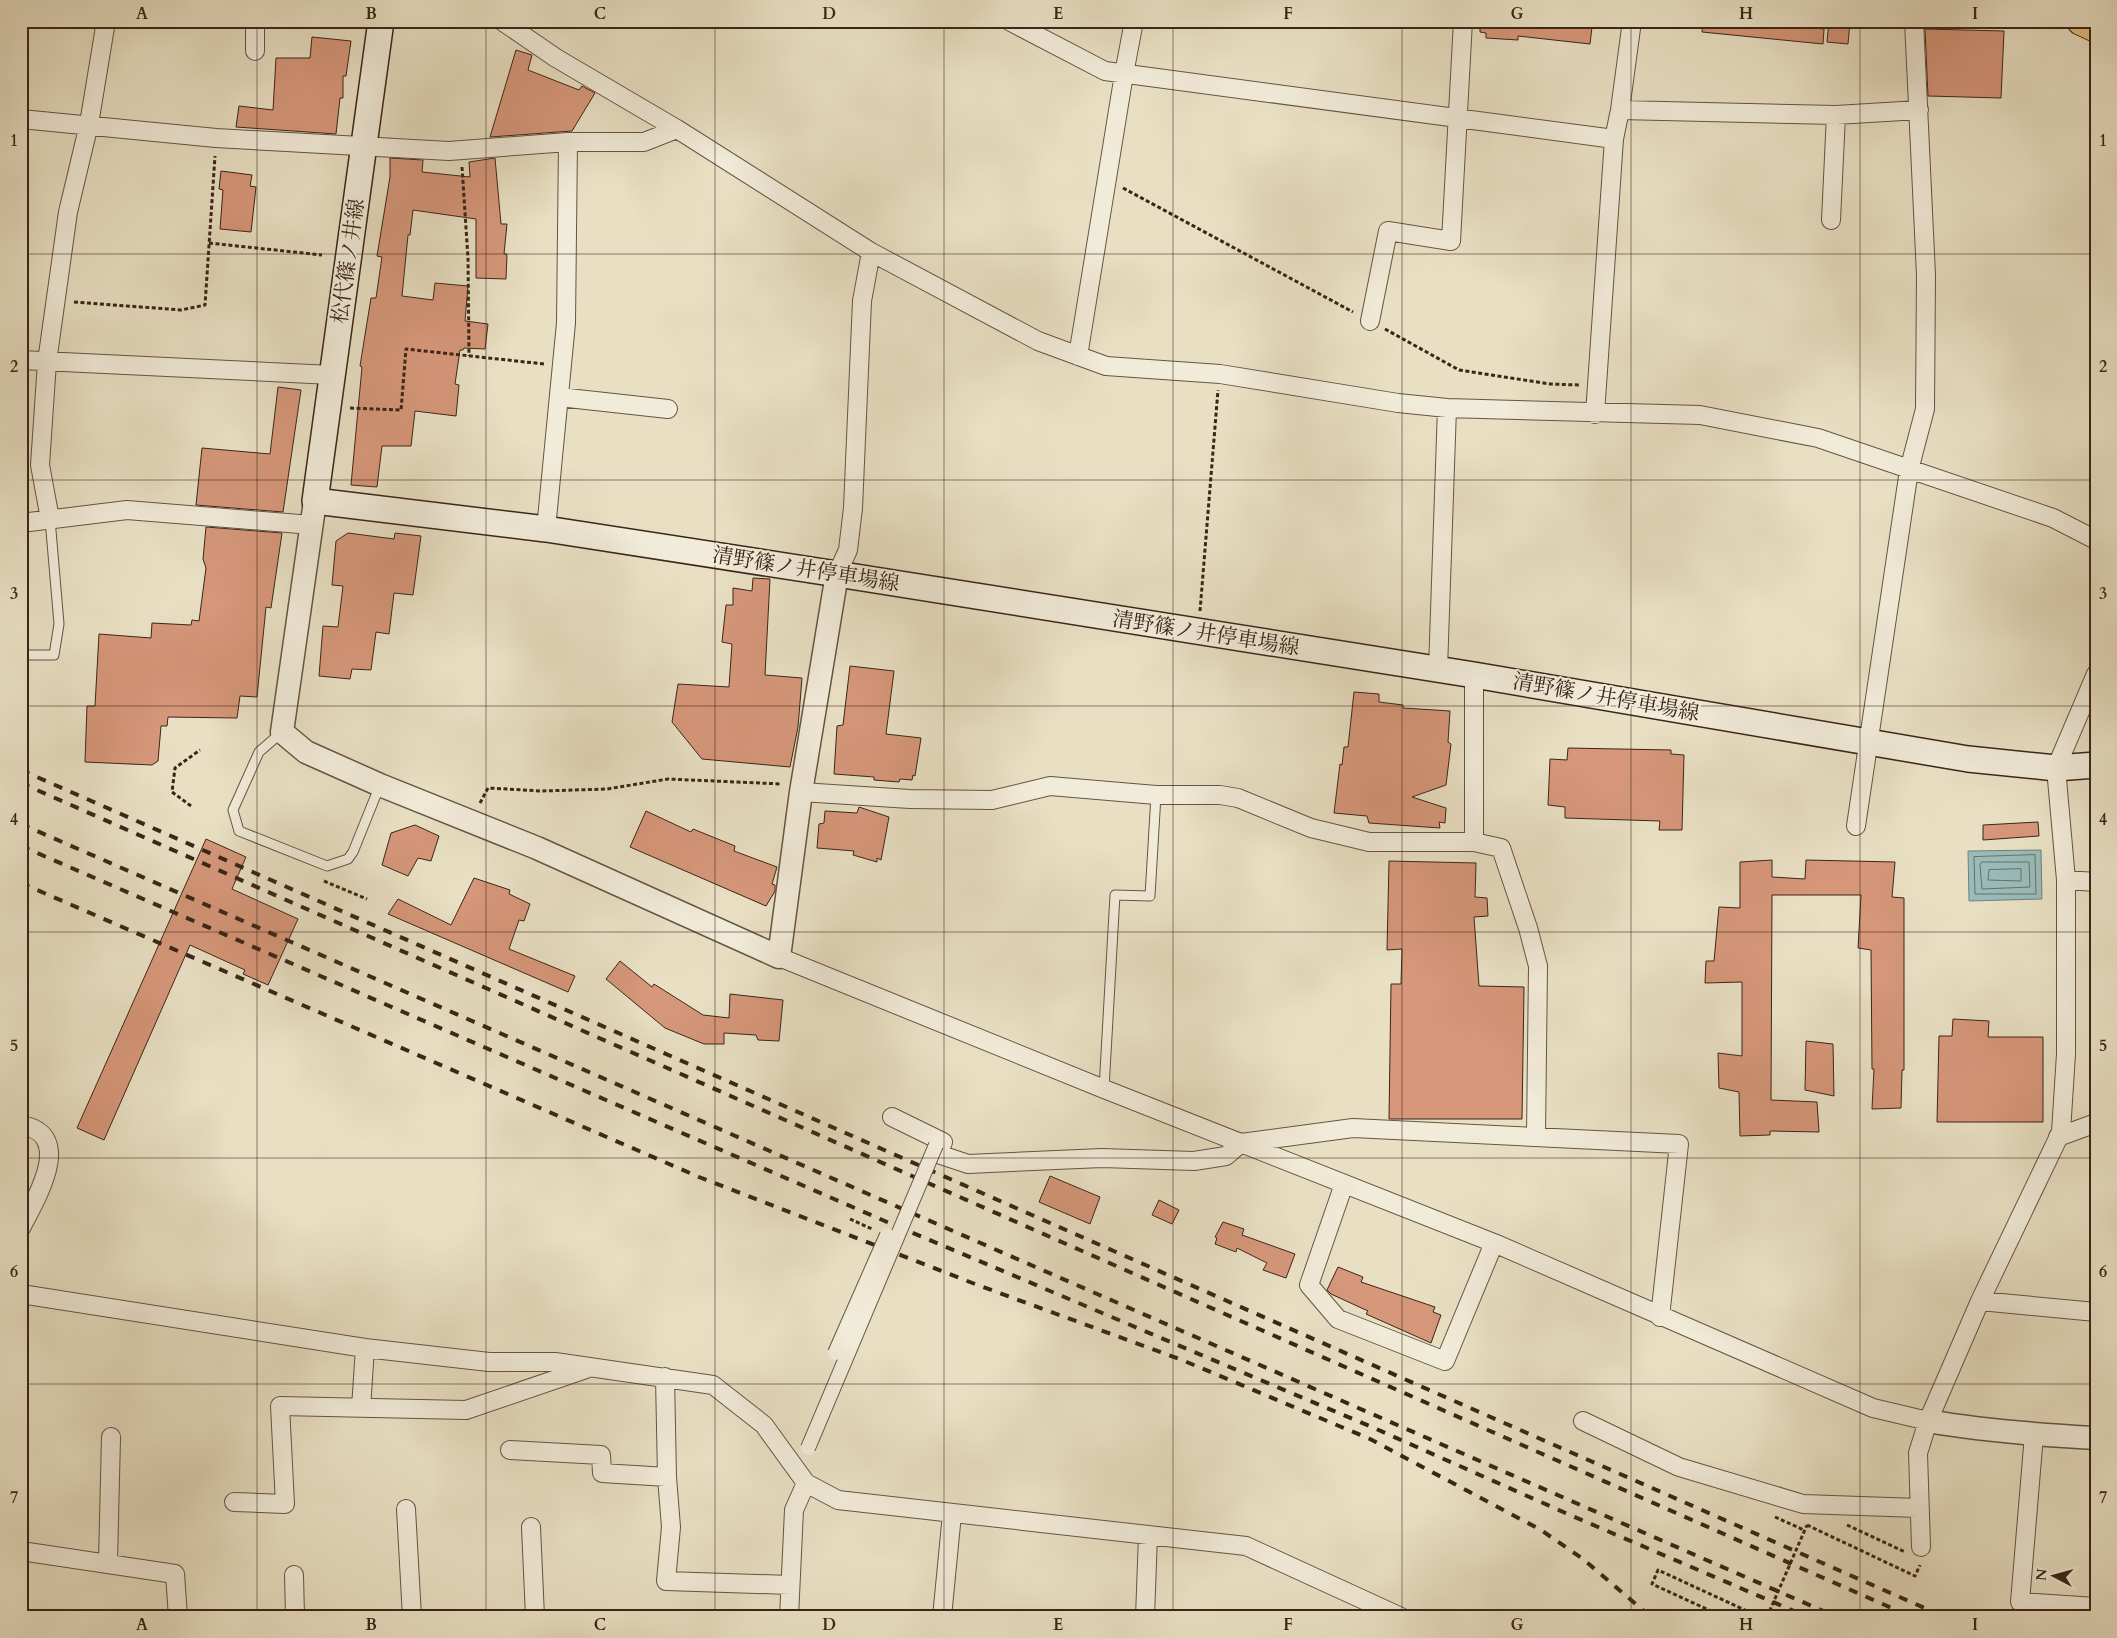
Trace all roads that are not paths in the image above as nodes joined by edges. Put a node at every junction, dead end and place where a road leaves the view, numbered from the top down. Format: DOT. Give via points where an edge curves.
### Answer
graph roads {
  1 [pos="106,21"];
  2 [pos="255,21"];
  3 [pos="381,21"];
  4 [pos="502,21"];
  5 [pos="1009,21"];
  6 [pos="1134,21"];
  7 [pos="1463,21"];
  8 [pos="1632,21"];
  9 [pos="1914,21"];
  10 [pos="2080,21"];
  11 [pos="2096,28"];
  12 [pos="255,51"];
  13 [pos="1124,74"];
  14 [pos="1620,110"];
  15 [pos="1919,110"];
  16 [pos="1836,115"];
  17 [pos="1456,118"];
  18 [pos="21,119"];
  19 [pos="89,124"];
  20 [pos="677,129"];
  21 [pos="1614,139"];
  22 [pos="568,142"];
  23 [pos="364,146"];
  24 [pos="1831,220"];
  25 [pos="871,252"];
  26 [pos="1370,321"];
  27 [pos="1078,356"];
  28 [pos="21,360"];
  29 [pos="47,362"];
  30 [pos="332,375"];
  31 [pos="559,397"];
  32 [pos="1447,408"];
  33 [pos="668,409"];
  34 [pos="1595,414"];
  35 [pos="1908,470"];
  36 [pos="315,501"];
  37 [pos="50,519"];
  38 [pos="21,523"];
  39 [pos="312,525"];
  40 [pos="546,529"];
  41 [pos="2096,540"];
  42 [pos="837,574"];
  43 [pos="21,655"];
  44 [pos="1438,670"];
  45 [pos="1474,674"];
  46 [pos="2096,674"];
  47 [pos="282,732"];
  48 [pos="1867,741"];
  49 [pos="2096,765"];
  50 [pos="2056,768"];
  51 [pos="380,785"];
  52 [pos="802,789"];
  53 [pos="1156,796"];
  54 [pos="1856,826"];
  55 [pos="1474,842"];
  56 [pos="2066,880"];
  57 [pos="2096,882"];
  58 [pos="779,957"];
  59 [pos="1104,1089"];
  60 [pos="892,1117"];
  61 [pos="2096,1123"];
  62 [pos="21,1126"];
  63 [pos="1536,1136"];
  64 [pos="2058,1137"];
  65 [pos="1241,1143"];
  66 [pos="936,1145"];
  67 [pos="1344,1184"];
  68 [pos="22,1224"];
  69 [pos="887,1235"];
  70 [pos="1494,1243"];
  71 [pos="21,1294"];
  72 [pos="1980,1301"];
  73 [pos="2096,1312"];
  74 [pos="1660,1317"];
  75 [pos="364,1348"];
  76 [pos="835,1353"];
  77 [pos="589,1368"];
  78 [pos="665,1377"];
  79 [pos="361,1408"];
  80 [pos="1583,1421"];
  81 [pos="1928,1422"];
  82 [pos="2034,1435"];
  83 [pos="111,1437"];
  84 [pos="2096,1438"];
  85 [pos="808,1448"];
  86 [pos="510,1450"];
  87 [pos="667,1477"];
  88 [pos="806,1483"];
  89 [pos="234,1502"];
  90 [pos="1918,1508"];
  91 [pos="406,1510"];
  92 [pos="952,1514"];
  93 [pos="531,1527"];
  94 [pos="1148,1534"];
  95 [pos="21,1551"];
  96 [pos="1919,1554"];
  97 [pos="108,1562"];
  98 [pos="294,1575"];
  99 [pos="790,1586"];
  100 [pos="2096,1607"];
  101 [pos="178,1617"];
  102 [pos="295,1617"];
  103 [pos="412,1617"];
  104 [pos="535,1617"];
  105 [pos="789,1617"];
  106 [pos="942,1617"];
  107 [pos="1145,1617"];
  108 [pos="1401,1617"];
  1 -- 19 [label="street"];
  2 -- 12 [label="street"];
  3 -- 23 [label="main road, 松代篠ノ井線"];
  4 -- 20 [label="street" via="556,58"];
  5 -- 13 [label="street" via="1105,71"];
  6 -- 13 [label="street"];
  7 -- 17 [label="street"];
  8 -- 14 [label="street"];
  9 -- 15 [label="street"];
  10 -- 11 [label="main road"];
  13 -- 17 [label="street"];
  13 -- 27 [label="street"];
  14 -- 16 [label="street"];
  14 -- 21 [label="street"];
  15 -- 16 [label="street"];
  15 -- 35 [label="street" via="1926,275 1926,409"];
  16 -- 24 [label="street"];
  17 -- 21 [label="street"];
  17 -- 26 [label="street" via="1451,240 1388,231"];
  18 -- 19 [label="street"];
  19 -- 23 [label="street" via="216,138"];
  19 -- 29 [label="street" via="68,212"];
  20 -- 22 [label="street" via="644,142"];
  20 -- 25 [label="street"];
  21 -- 34 [label="street"];
  22 -- 23 [label="street" via="461,150"];
  22 -- 31 [label="street" via="566,323"];
  23 -- 30 [label="main road, 松代篠ノ井線"];
  25 -- 27 [label="street" via="1038,341"];
  25 -- 42 [label="street" via="862,302 853,508 848,550"];
  27 -- 32 [label="street" via="1106,366 1220,374"];
  28 -- 29 [label="street"];
  29 -- 30 [label="street"];
  29 -- 37 [label="street" via="40,465"];
  30 -- 36 [label="main road, 松代篠ノ井線"];
  31 -- 33 [label="street"];
  31 -- 40 [label="street"];
  32 -- 34 [label="street"];
  32 -- 44 [label="street"];
  34 -- 35 [label="street" via="1700,416 1818,438"];
  35 -- 41 [label="street" via="2053,518"];
  35 -- 48 [label="street"];
  36 -- 39 [label="street"];
  36 -- 40 [label="main road, 清野篠ノ井停車場線"];
  37 -- 38 [label="street"];
  37 -- 39 [label="street" via="128,510"];
  37 -- 43 [label="lane" via="59,624 54,655"];
  39 -- 47 [label="street"];
  40 -- 42 [label="main road, 清野篠ノ井停車場線"];
  42 -- 44 [label="main road, 清野篠ノ井停車場線"];
  42 -- 52 [label="street"];
  44 -- 45 [label="main road, 清野篠ノ井停車場線"];
  45 -- 48 [label="main road, 清野篠ノ井停車場線"];
  45 -- 55 [label="street"];
  46 -- 50 [label="street"];
  47 -- 51 [label="street" via="306,752"];
  47 -- 51 [label="lane" via="260,752 233,810 239,831 327,866 348,859 353,852"];
  48 -- 50 [label="main road, 清野篠ノ井停車場線" via="1968,759"];
  48 -- 54 [label="street"];
  49 -- 50 [label="main road, 清野篠ノ井停車場線"];
  50 -- 56 [label="street"];
  51 -- 58 [label="street" via="470,820"];
  52 -- 53 [label="street" via="910,799 992,800 1050,786"];
  52 -- 58 [label="street"];
  53 -- 55 [label="street" via="1220,795 1238,798 1311,828 1369,842"];
  53 -- 59 [label="lane" via="1150,896 1115,895"];
  55 -- 63 [label="street" via="1501,848 1538,966"];
  56 -- 57 [label="street"];
  56 -- 64 [label="street" via="2066,1054 2061,1132"];
  58 -- 59 [label="street"];
  59 -- 65 [label="street"];
  60 -- 65 [label="street" via="943,1142 938,1154 968,1164 1102,1158 1194,1161 1226,1156"];
  61 -- 64 [label="street"];
  62 -- 68 [label="street" via="35,1130 43,1137 49,1159 43,1185"];
  63 -- 65 [label="street" via="1353,1128"];
  63 -- 74 [label="street" via="1679,1144"];
  64 -- 72 [label="street"];
  65 -- 67 [label="street"];
  66 -- 85 [label="street, bridge"];
  67 -- 70 [label="street"];
  67 -- 70 [label="street" via="1309,1285 1338,1319 1445,1362"];
  69 -- 76 [label="street, bridge"];
  70 -- 74 [label="street"];
  71 -- 75 [label="street"];
  72 -- 73 [label="street"];
  72 -- 81 [label="street"];
  74 -- 81 [label="street" via="1873,1408"];
  75 -- 77 [label="street" via="489,1362 555,1362"];
  75 -- 79 [label="street"];
  77 -- 78 [label="street"];
  77 -- 79 [label="street" via="466,1410"];
  78 -- 87 [label="street"];
  78 -- 88 [label="street" via="713,1385 764,1425"];
  79 -- 89 [label="street" via="280,1406 285,1504"];
  80 -- 90 [label="street" via="1679,1467 1803,1504"];
  81 -- 82 [label="street"];
  81 -- 90 [label="street" via="1918,1453"];
  82 -- 84 [label="street"];
  82 -- 100 [label="street" via="2020,1602"];
  83 -- 97 [label="street"];
  86 -- 87 [label="street" via="601,1455 602,1473"];
  87 -- 99 [label="street" via="671,1527 666,1581"];
  88 -- 92 [label="street" via="838,1500"];
  88 -- 99 [label="street" via="794,1510"];
  90 -- 96 [label="street"];
  91 -- 103 [label="street"];
  92 -- 94 [label="street"];
  92 -- 106 [label="street"];
  93 -- 104 [label="street"];
  94 -- 107 [label="street"];
  94 -- 108 [label="street" via="1246,1546"];
  95 -- 97 [label="street"];
  97 -- 101 [label="street" via="175,1574"];
  98 -- 102 [label="street"];
  99 -- 105 [label="street"];
}
